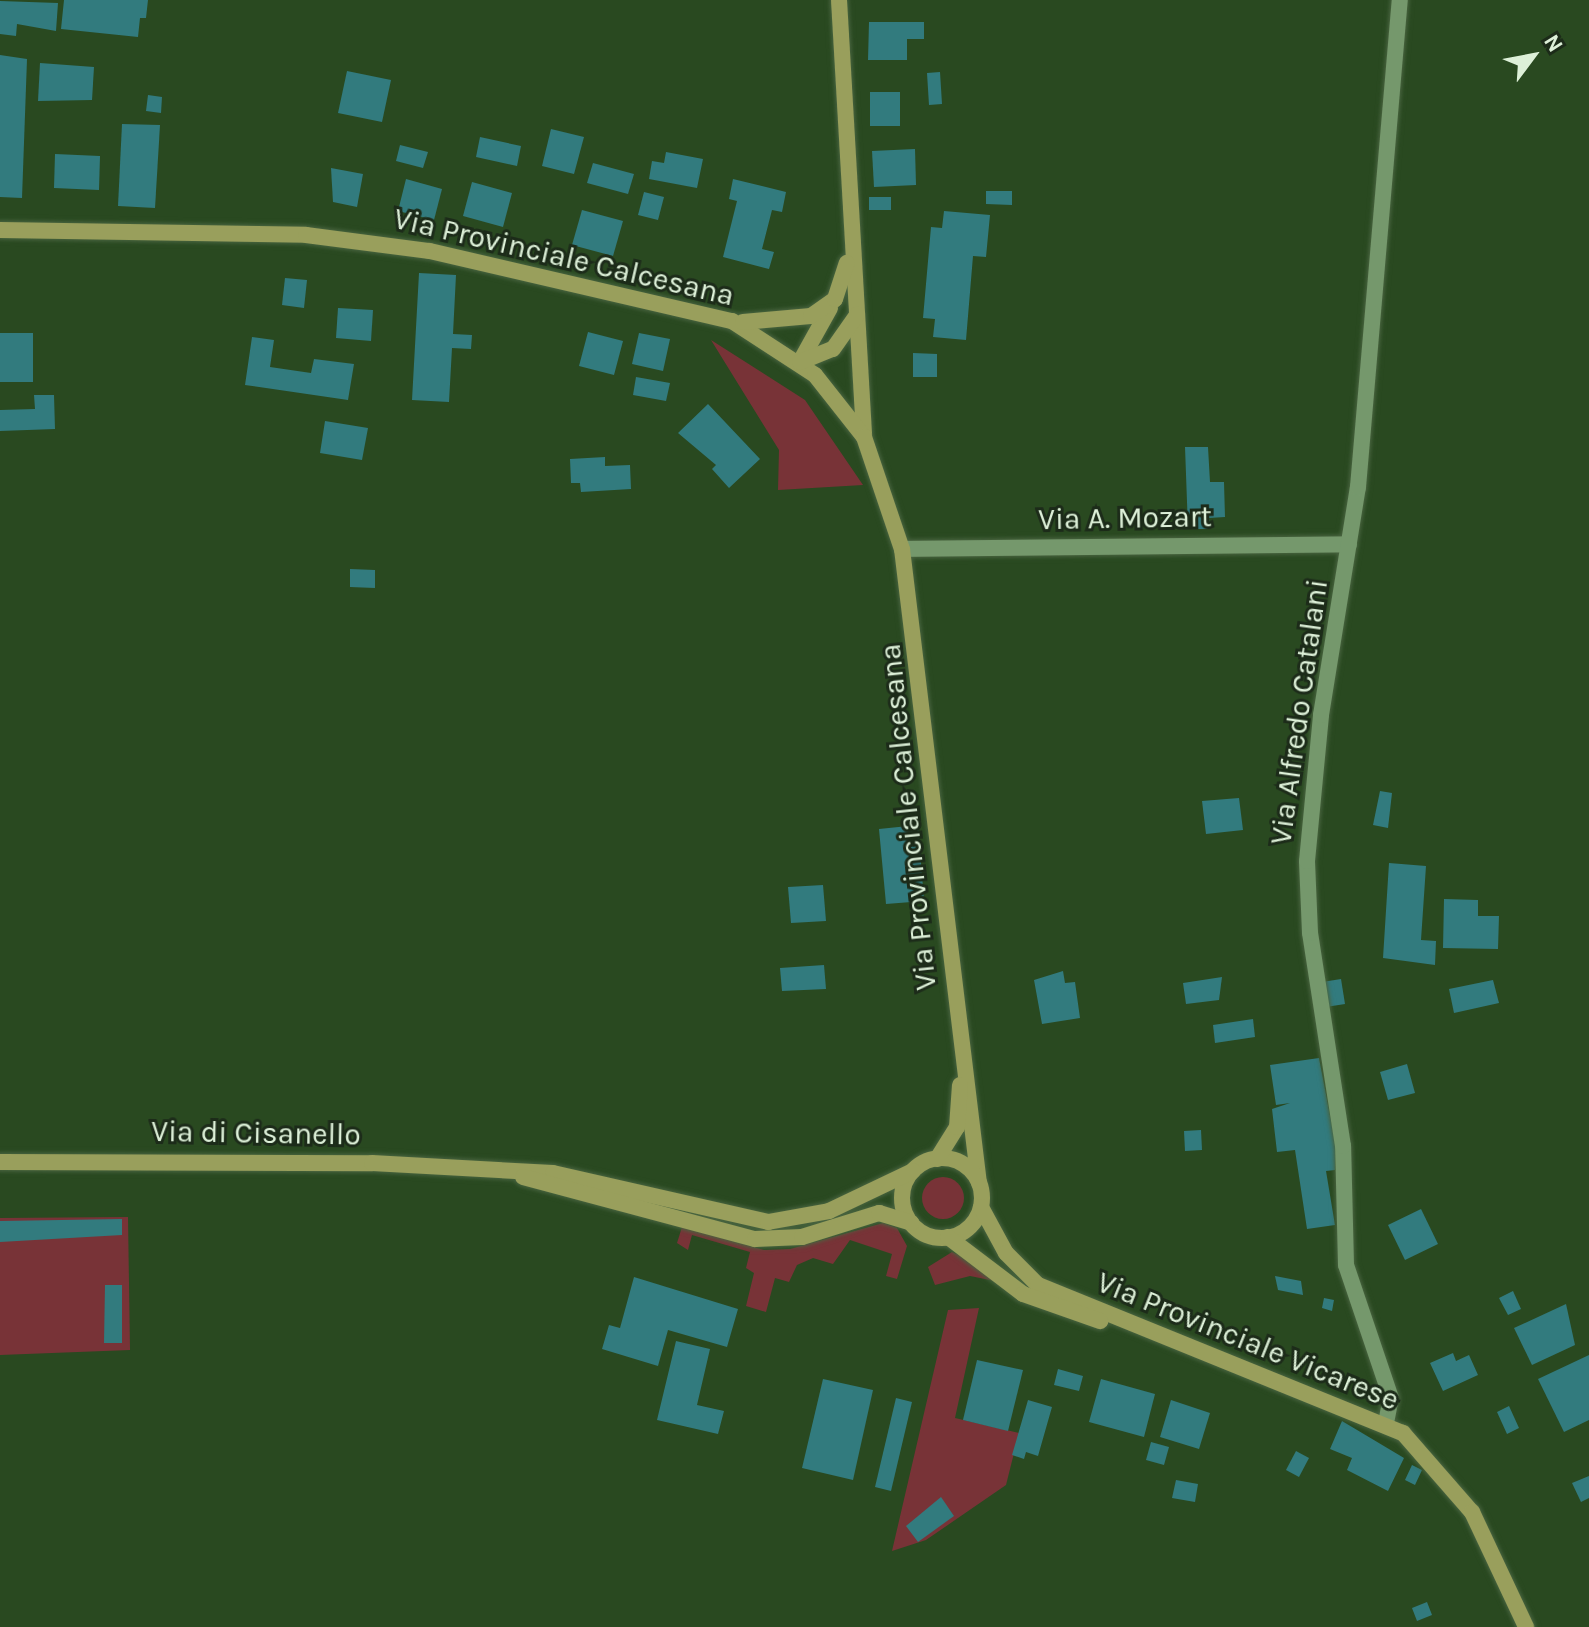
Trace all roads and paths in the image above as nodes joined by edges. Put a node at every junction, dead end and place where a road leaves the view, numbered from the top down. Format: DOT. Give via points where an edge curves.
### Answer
graph roads {
  1 [pos="839,0"];
  2 [pos="1400,0"];
  3 [pos="0,230"];
  4 [pos="849,246"];
  5 [pos="835,299"];
  6 [pos="858,314"];
  7 [pos="732,321"];
  8 [pos="800,362"];
  9 [pos="864,437"];
  10 [pos="1349,544"];
  11 [pos="902,549"];
  12 [pos="963,1064"];
  13 [pos="937,1159"];
  14 [pos="0,1162"];
  15 [pos="913,1171"];
  16 [pos="510,1173"];
  17 [pos="979,1183"];
  18 [pos="684,1205"];
  19 [pos="981,1207"];
  20 [pos="667,1219"];
  21 [pos="911,1223"];
  22 [pos="948,1237"];
  23 [pos="1121,1324"];
  24 [pos="1386,1423"];
  25 [pos="1526,1627"];
  1 -- 4 [label="main road"];
  2 -- 10 [label="street, Via Alfredo Catalani"];
  3 -- 7 [label="main road, Via Provinciale Calcesana" via="342,238 468,258"];
  4 -- 5 [label="main road"];
  4 -- 6 [label="main road"];
  5 -- 7 [label="main road" via="797,321"];
  5 -- 8 [label="main road"];
  6 -- 8 [label="main road" via="833,349"];
  6 -- 9 [label="main road"];
  7 -- 8 [label="main road, Via Provinciale Calcesana"];
  8 -- 9 [label="main road, Via Provinciale Calcesana"];
  9 -- 11 [label="main road, Via Provinciale Calcesana"];
  10 -- 11 [label="street, Via A. Mozart"];
  10 -- 24 [label="street, Via Alfredo Catalani" via="1315,766 1308,905 1342,1136 1346,1265 1391,1398"];
  11 -- 12 [label="main road, Via Provinciale Calcesana"];
  12 -- 13 [label="main road, Via Provinciale Calcesana" via="957,1127"];
  12 -- 17 [label="main road, Via Provinciale Calcesana"];
  13 -- 15 [label="main road"];
  13 -- 17 [label="main road" via="963,1164"];
  14 -- 16 [label="main road, Via di Cisanello" via="372,1163"];
  15 -- 18 [label="main road, Via di Cisanello" via="844,1206 790,1221"];
  15 -- 21 [label="main road" via="903,1192"];
  16 -- 18 [label="main road, Via di Cisanello" via="553,1173"];
  16 -- 20 [label="main road, Via di Cisanello"];
  17 -- 19 [label="main road"];
  18 -- 20 [label="main road"];
  19 -- 22 [label="main road" via="970,1227"];
  19 -- 23 [label="main road, Via Provinciale Vicarese" via="1025,1275"];
  20 -- 21 [label="main road, Via di Cisanello" via="768,1240 879,1213"];
  21 -- 22 [label="main road"];
  22 -- 23 [label="main road" via="1029,1297"];
  23 -- 24 [label="main road, Via Provinciale Vicarese"];
  24 -- 25 [label="main road, Via Provinciale Vicarese" via="1420,1447 1462,1497"];
}
